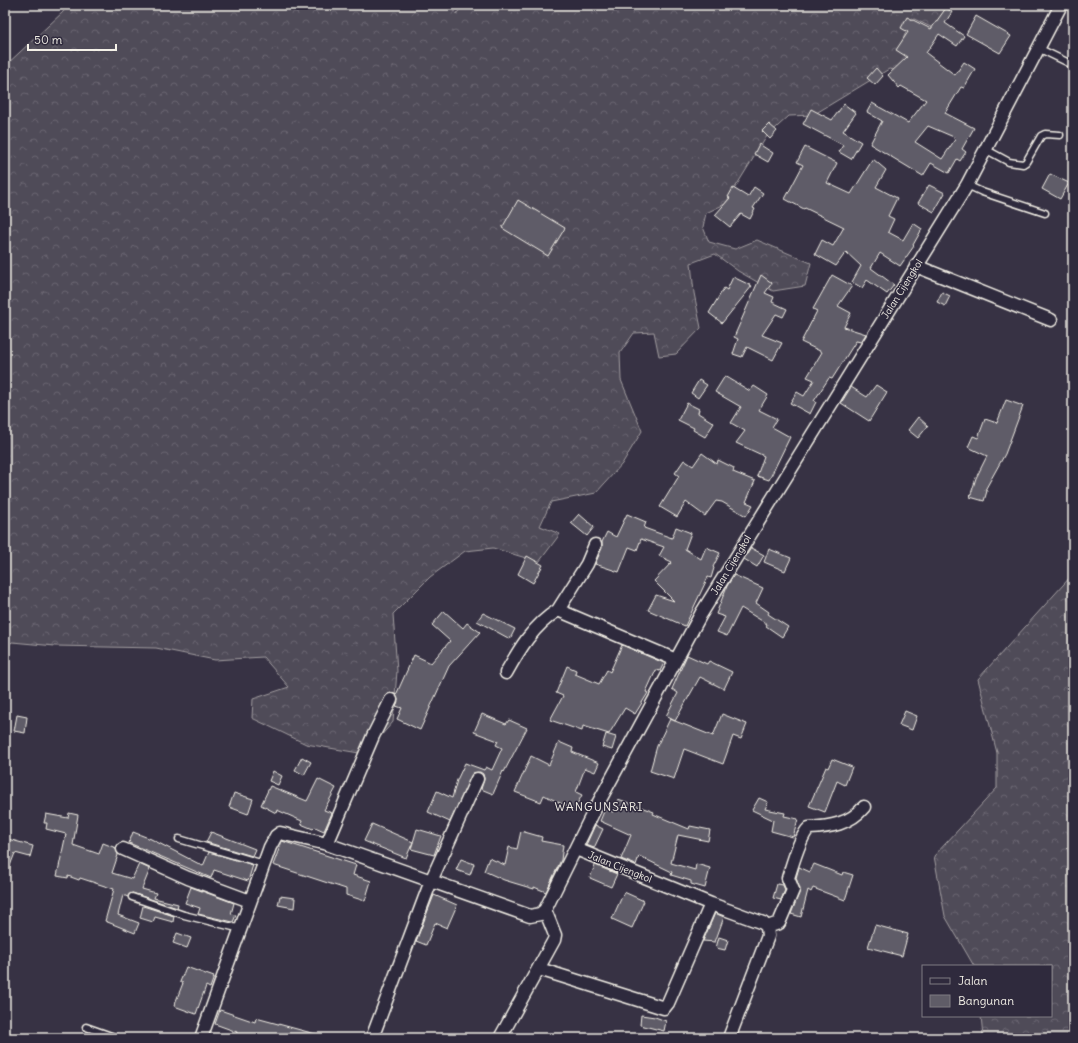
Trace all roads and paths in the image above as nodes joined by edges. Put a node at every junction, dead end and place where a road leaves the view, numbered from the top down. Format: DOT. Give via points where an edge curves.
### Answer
graph roads {
  1 [pos="1061,5"];
  2 [pos="1038,48"];
  3 [pos="1073,65"];
  4 [pos="1060,135"];
  5 [pos="985,149"];
  6 [pos="967,185"];
  7 [pos="1045,213"];
  8 [pos="916,266"];
  9 [pos="1051,320"];
  10 [pos="595,545"];
  11 [pos="558,610"];
  12 [pos="676,660"];
  13 [pos="506,673"];
  14 [pos="391,700"];
  15 [pos="477,779"];
  16 [pos="864,807"];
  17 [pos="180,839"];
  18 [pos="327,844"];
  19 [pos="123,849"];
  20 [pos="576,849"];
  21 [pos="264,864"];
  22 [pos="431,881"];
  23 [pos="132,897"];
  24 [pos="250,901"];
  25 [pos="711,904"];
  26 [pos="545,910"];
  27 [pos="767,927"];
  28 [pos="241,929"];
  29 [pos="539,970"];
  30 [pos="86,1026"];
  31 [pos="117,1038"];
  32 [pos="201,1038"];
  33 [pos="372,1038"];
  34 [pos="500,1038"];
  35 [pos="730,1038"];
  1 -- 2 [label="street, Jalan Cijengkol"];
  2 -- 3 [label="lane"];
  2 -- 5 [label="street, Jalan Cijengkol"];
  4 -- 5 [label="lane" via="1041,136 1023,164 1009,162"];
  5 -- 6 [label="street, Jalan Cijengkol"];
  6 -- 7 [label="lane"];
  6 -- 8 [label="street, Jalan Cijengkol"];
  8 -- 9 [label="street"];
  8 -- 12 [label="street, Jalan Cijengkol" via="733,562"];
  10 -- 11 [label="street" via="587,564"];
  11 -- 12 [label="street"];
  11 -- 13 [label="street" via="532,631"];
  12 -- 20 [label="street, Jalan Cijengkol"];
  14 -- 18 [label="street"];
  15 -- 22 [label="street"];
  16 -- 27 [label="street" via="860,813 844,823 807,830 788,876 792,890 779,923"];
  17 -- 21 [label="lane"];
  18 -- 21 [label="street" via="280,833 274,840"];
  18 -- 22 [label="street"];
  19 -- 24 [label="street" via="188,878"];
  20 -- 25 [label="street, Jalan Cijengkol"];
  20 -- 26 [label="street"];
  21 -- 24 [label="street"];
  22 -- 26 [label="street" via="530,916"];
  22 -- 33 [label="street"];
  23 -- 28 [label="lane" via="184,915"];
  24 -- 28 [label="street"];
  25 -- 27 [label="street, Jalan Cijengkol" via="763,922"];
  25 -- 29 [label="street" via="664,1008"];
  26 -- 29 [label="street" via="555,934"];
  27 -- 35 [label="street" via="768,936"];
  28 -- 32 [label="street"];
  29 -- 34 [label="street"];
  30 -- 31 [label="lane"];
}
